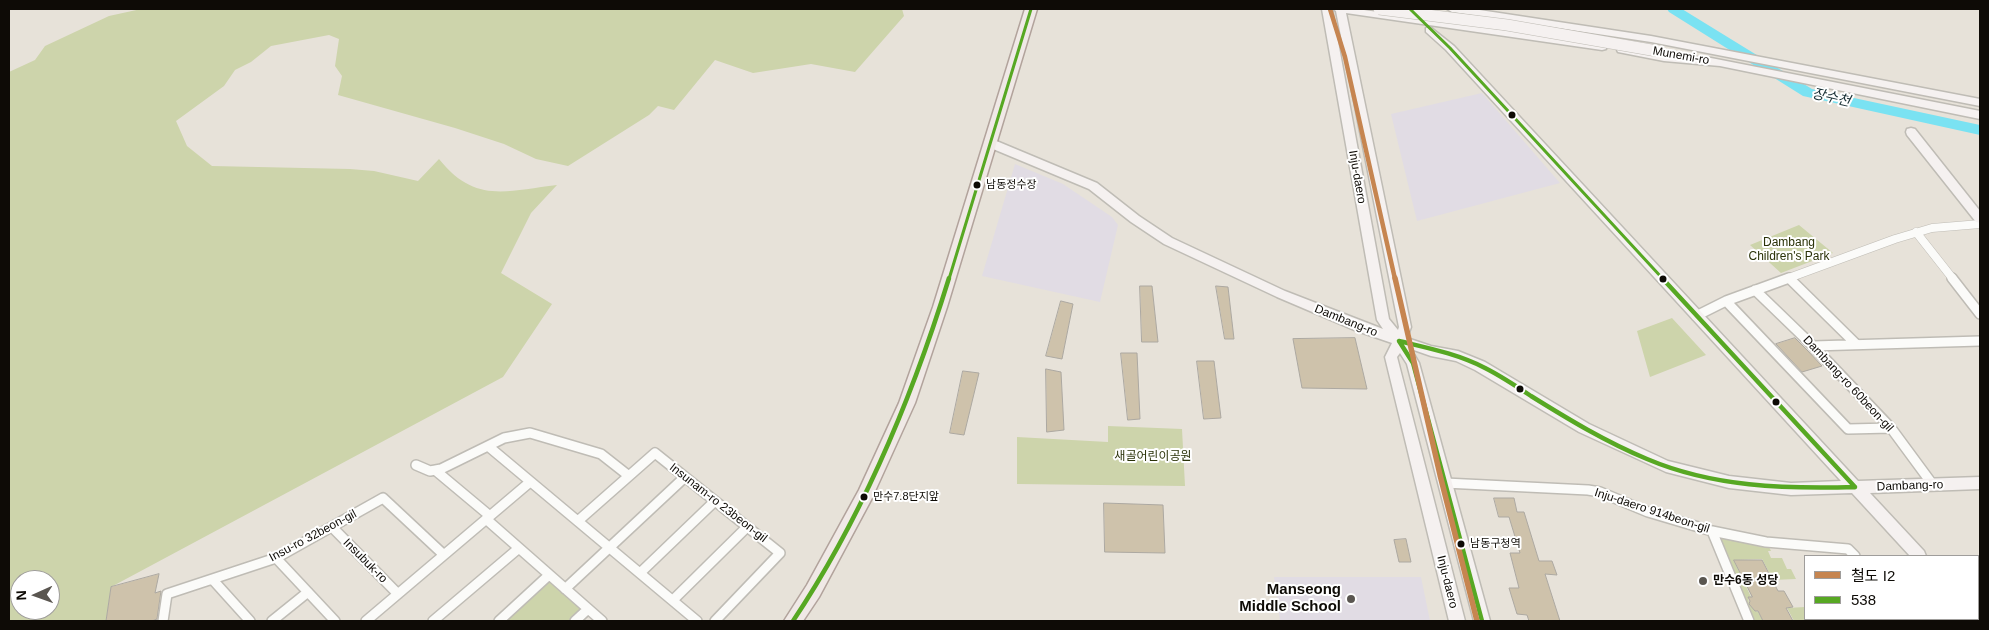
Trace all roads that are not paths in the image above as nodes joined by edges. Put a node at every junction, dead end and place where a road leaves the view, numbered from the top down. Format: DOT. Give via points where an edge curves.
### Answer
graph roads {
  1 [pos="1031,9"];
  2 [pos="1327,9"];
  3 [pos="1339,9"];
  4 [pos="1379,9"];
  5 [pos="1452,9"];
  6 [pos="1508,9"];
  7 [pos="1430,30"];
  8 [pos="1656,46"];
  9 [pos="1699,48"];
  10 [pos="1719,63"];
  11 [pos="1980,103"];
  12 [pos="1980,115"];
  13 [pos="1911,132"];
  14 [pos="990,143"];
  15 [pos="1980,219"];
  16 [pos="1980,224"];
  17 [pos="1916,232"];
  18 [pos="1788,278"];
  19 [pos="1755,290"];
  20 [pos="1726,301"];
  21 [pos="1980,314"];
  22 [pos="1696,316"];
  23 [pos="1399,341"];
  24 [pos="1980,341"];
  25 [pos="1856,344"];
  26 [pos="1813,346"];
  27 [pos="1891,428"];
  28 [pos="488,446"];
  29 [pos="416,465"];
  30 [pos="435,470"];
  31 [pos="629,476"];
  32 [pos="685,477"];
  33 [pos="530,482"];
  34 [pos="1980,483"];
  35 [pos="1445,484"];
  36 [pos="1934,485"];
  37 [pos="1855,487"];
  38 [pos="383,498"];
  39 [pos="715,501"];
  40 [pos="488,518"];
  41 [pos="579,520"];
  42 [pos="748,526"];
  43 [pos="332,527"];
  44 [pos="1712,531"];
  45 [pos="610,547"];
  46 [pos="519,548"];
  47 [pos="444,555"];
  48 [pos="1854,555"];
  49 [pos="1918,555"];
  50 [pos="276,558"];
  51 [pos="640,573"];
  52 [pos="549,575"];
  53 [pos="213,580"];
  54 [pos="565,588"];
  55 [pos="308,592"];
  56 [pos="398,594"];
  57 [pos="673,600"];
  58 [pos="588,609"];
  59 [pos="162,621"];
  60 [pos="250,621"];
  61 [pos="272,621"];
  62 [pos="335,621"];
  63 [pos="366,621"];
  64 [pos="433,621"];
  65 [pos="499,621"];
  66 [pos="575,621"];
  67 [pos="602,621"];
  68 [pos="697,621"];
  69 [pos="715,621"];
  70 [pos="793,621"];
  71 [pos="1457,621"];
  72 [pos="1482,621"];
  73 [pos="1749,621"];
  1 -- 14 [label="main road"];
  2 -- 23 [label="main road, Inju-daero" via="1383,320"];
  3 -- 10 [label="main road" via="1664,58"];
  3 -- 23 [label="main road, Inju-daero" via="1405,328"];
  4 -- 8 [label="main road, Munemi-ro, bridge"];
  5 -- 8 [label="main road, Munemi-ro" via="1553,23"];
  6 -- 9 [label="main road" via="1655,33"];
  7 -- 22 [label="main road"];
  8 -- 9 [label="main road, Munemi-ro"];
  8 -- 10 [label="main road, Munemi-ro"];
  9 -- 11 [label="main road, Munemi-ro"];
  10 -- 12 [label="main road, Munemi-ro"];
  13 -- 15 [label="main road"];
  14 -- 23 [label="main road, Dambang-ro" via="1093,186 1168,241 1281,294"];
  14 -- 70 [label="main road" via="907,403 865,495"];
  16 -- 17 [label="street"];
  17 -- 18 [label="street"];
  17 -- 21 [label="street"];
  18 -- 19 [label="street"];
  18 -- 25 [label="street"];
  19 -- 20 [label="street"];
  19 -- 26 [label="street, Dambang-ro 60beon-gil"];
  20 -- 22 [label="street"];
  20 -- 27 [label="street" via="1848,430"];
  22 -- 37 [label="main road"];
  23 -- 35 [label="main road, Inju-daero" via="1413,363"];
  23 -- 37 [label="main road, Dambang-ro" via="1458,356 1480,366 1584,428 1666,466 1759,486 1791,489"];
  23 -- 71 [label="main road, Inju-daero" via="1391,357"];
  24 -- 25 [label="street"];
  25 -- 26 [label="street"];
  26 -- 27 [label="street, Dambang-ro 60beon-gil"];
  27 -- 36 [label="street, Dambang-ro 60beon-gil"];
  28 -- 30 [label="street"];
  28 -- 31 [label="street" via="514,435 539,435 600,454"];
  28 -- 33 [label="street"];
  29 -- 30 [label="street"];
  30 -- 40 [label="street"];
  31 -- 32 [label="street, Insunam-ro 23beon-gil" via="655,453"];
  31 -- 41 [label="street"];
  32 -- 39 [label="street, Insunam-ro 23beon-gil"];
  32 -- 45 [label="street"];
  33 -- 40 [label="street, Insubuk-ro"];
  33 -- 41 [label="street"];
  34 -- 36 [label="main road, Dambang-ro"];
  35 -- 44 [label="street, Inju-daero 914beon-gil" via="1600,492 1648,512"];
  35 -- 72 [label="main road, Inju-daero"];
  36 -- 37 [label="main road, Dambang-ro"];
  37 -- 49 [label="main road"];
  38 -- 43 [label="street, Insu-ro 32beon-gil"];
  38 -- 47 [label="street"];
  39 -- 42 [label="street, Insunam-ro 23beon-gil"];
  39 -- 51 [label="street"];
  40 -- 46 [label="street"];
  40 -- 47 [label="street, Insubuk-ro"];
  41 -- 45 [label="street"];
  42 -- 57 [label="street"];
  42 -- 69 [label="street, Insunam-ro 23beon-gil" via="780,553"];
  43 -- 50 [label="street, Insu-ro 32beon-gil"];
  43 -- 56 [label="street, Insubuk-ro"];
  44 -- 48 [label="street, Inju-daero 914beon-gil" via="1766,542 1848,549"];
  44 -- 73 [label="street"];
  45 -- 51 [label="street"];
  45 -- 54 [label="street"];
  46 -- 52 [label="street"];
  46 -- 64 [label="street"];
  47 -- 56 [label="street, Insubuk-ro"];
  50 -- 53 [label="street, Insu-ro 32beon-gil"];
  50 -- 55 [label="street"];
  51 -- 57 [label="street"];
  52 -- 54 [label="street"];
  52 -- 65 [label="street"];
  53 -- 59 [label="street, Insu-ro 32beon-gil" via="167,594"];
  53 -- 60 [label="street"];
  54 -- 58 [label="street"];
  55 -- 61 [label="street"];
  55 -- 62 [label="street"];
  56 -- 63 [label="street, Insubuk-ro"];
  57 -- 68 [label="street"];
  58 -- 66 [label="street"];
  58 -- 67 [label="street"];
}
